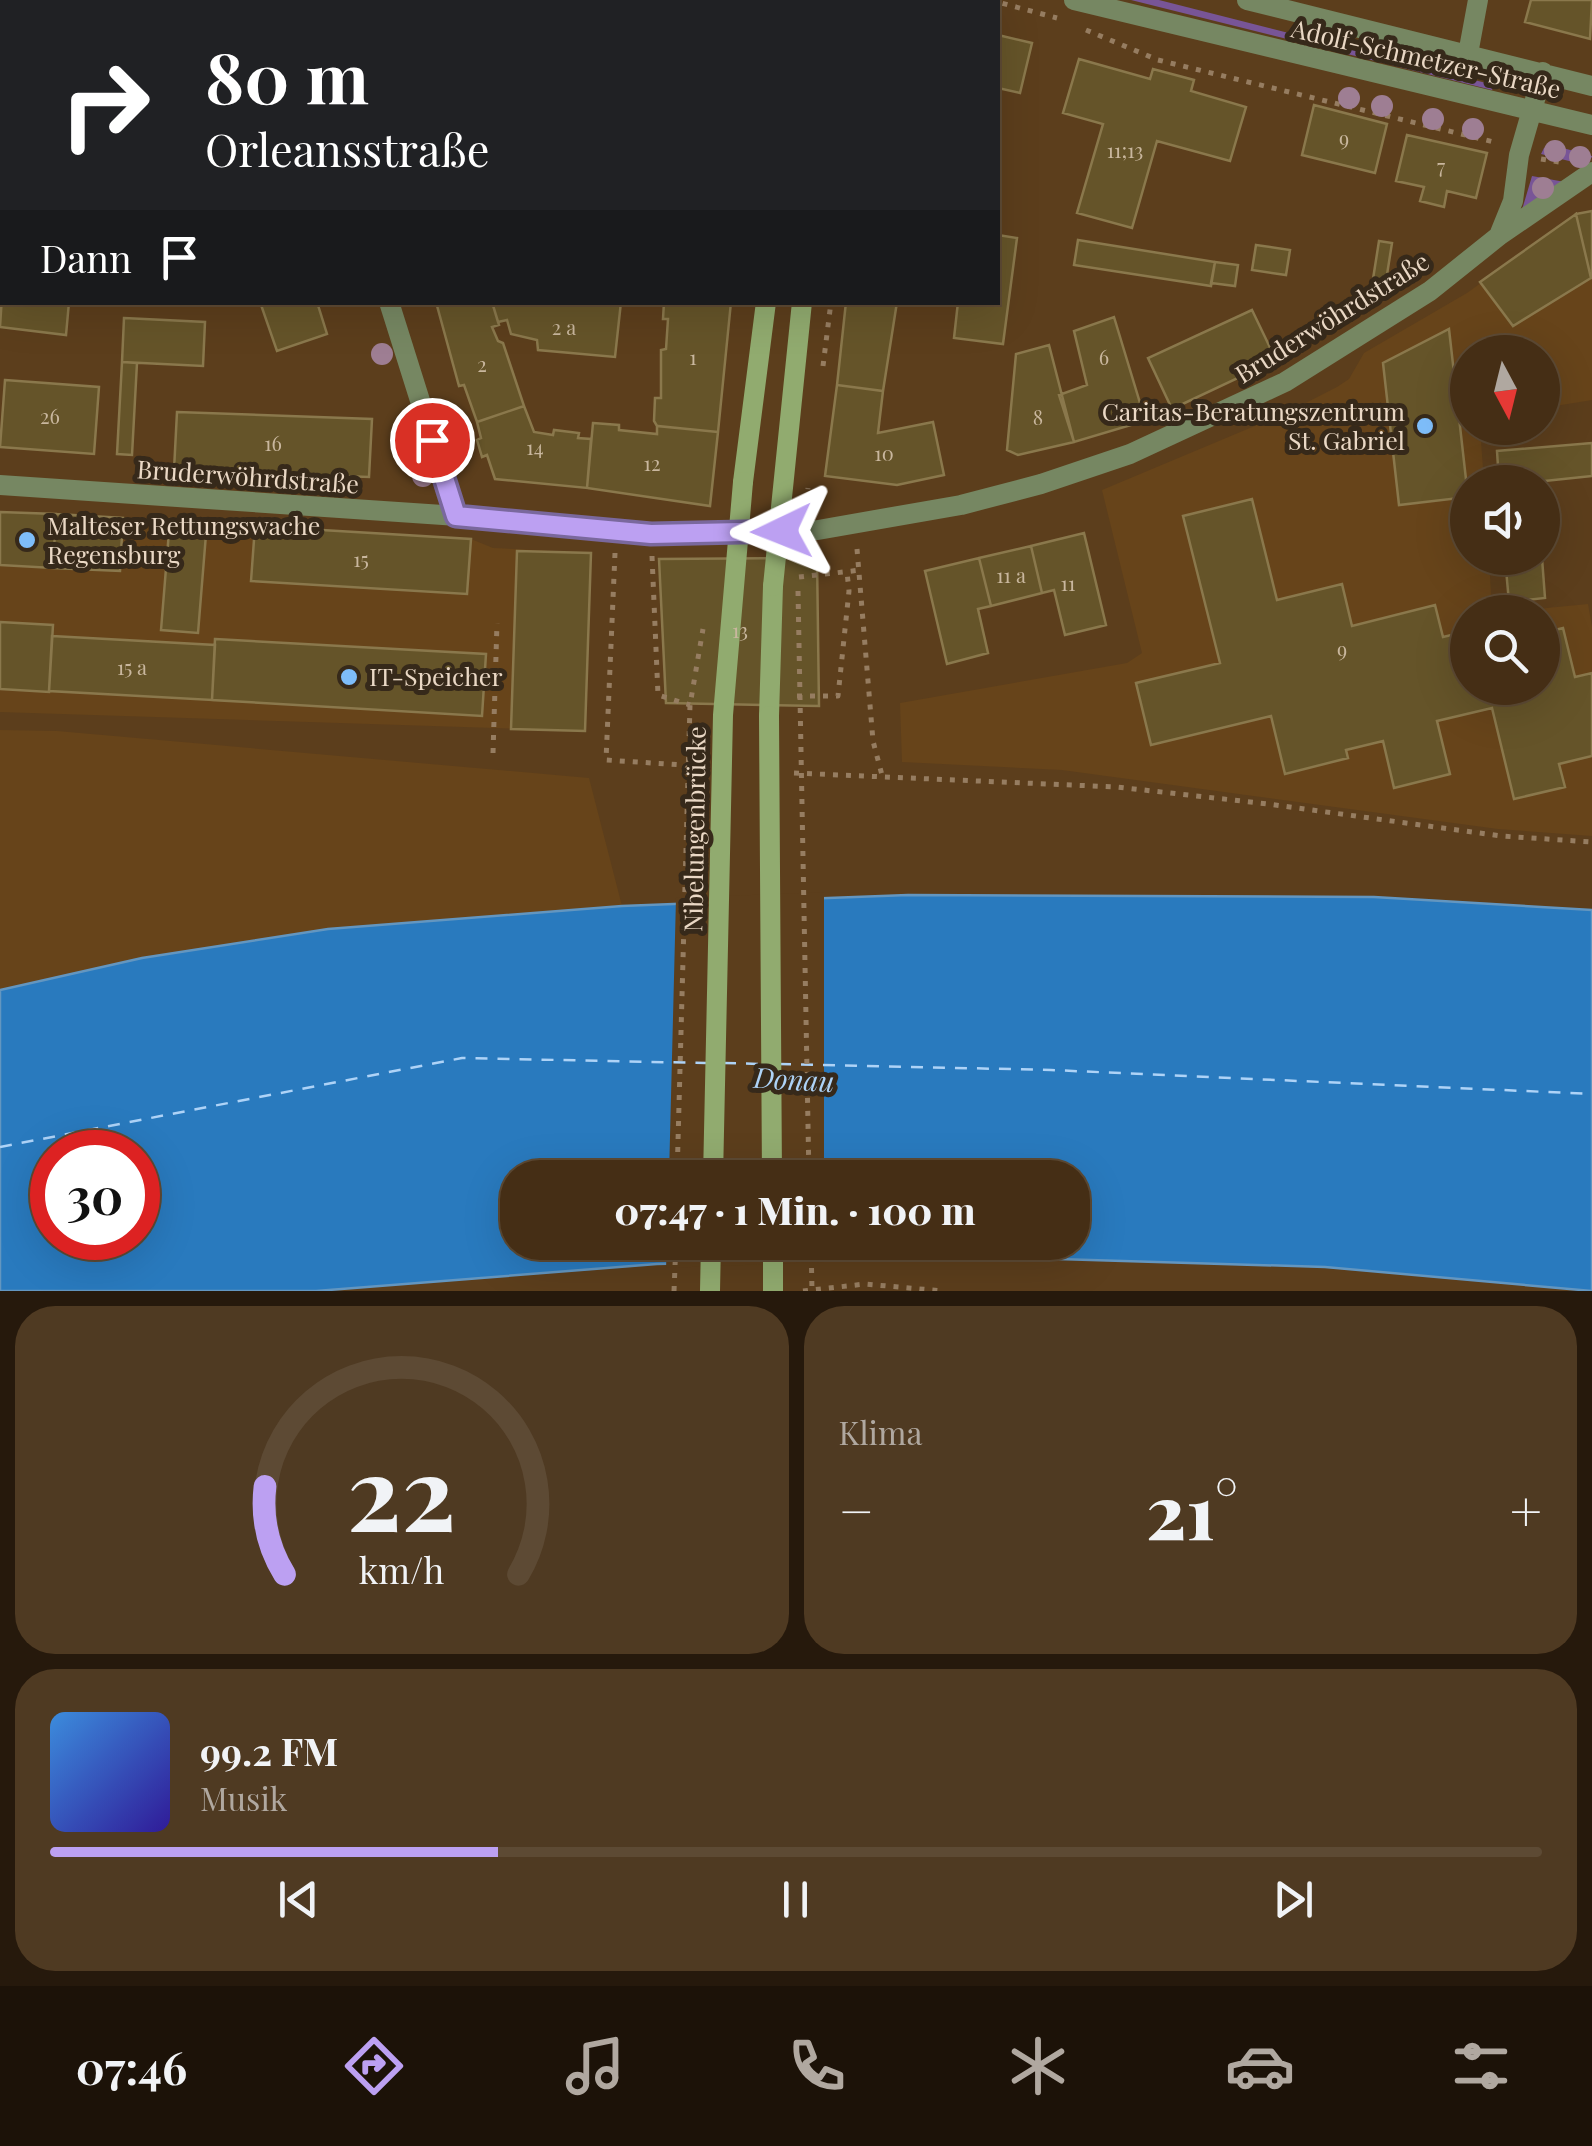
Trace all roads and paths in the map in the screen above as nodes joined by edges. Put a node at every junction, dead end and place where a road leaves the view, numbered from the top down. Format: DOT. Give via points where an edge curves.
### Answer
graph roads {
  1 [pos="1074,0"];
  2 [pos="1246,0"];
  3 [pos="1478,0"];
  4 [pos="1000,3"];
  5 [pos="1058,18"];
  6 [pos="1075,26"];
  7 [pos="1468,54"];
  8 [pos="1230,69"];
  9 [pos="1543,72"];
  10 [pos="1226,78"];
  11 [pos="1592,86"];
  12 [pos="1531,109"];
  13 [pos="1592,125"];
  14 [pos="1454,130"];
  15 [pos="1592,172"];
  16 [pos="1500,235"];
  17 [pos="390,305"];
  18 [pos="766,305"];
  19 [pos="802,305"];
  20 [pos="0,485"];
  21 [pos="808,488"];
  22 [pos="456,516"];
  23 [pos="804,524"];
  24 [pos="852,526"];
  25 [pos="616,532"];
  26 [pos="651,534"];
  27 [pos="861,570"];
  28 [pos="848,572"];
  29 [pos="498,623"];
  30 [pos="797,696"];
  31 [pos="690,706"];
  32 [pos="688,734"];
  33 [pos="493,753"];
  34 [pos="705,767"];
  35 [pos="784,772"];
  36 [pos="883,779"];
  37 [pos="1592,842"];
  38 [pos="677,1160"];
  39 [pos="712,1160"];
  40 [pos="772,1160"];
  41 [pos="809,1160"];
  42 [pos="675,1260"];
  43 [pos="711,1260"];
  44 [pos="773,1260"];
  45 [pos="811,1260"];
  46 [pos="865,1288"];
  47 [pos="674,1291"];
  48 [pos="710,1291"];
  49 [pos="773,1291"];
  50 [pos="804,1291"];
  51 [pos="812,1291"];
  52 [pos="943,1291"];
  1 -- 12 [label="street, Adolf-Schmetzer-Straße"];
  2 -- 7 [label="street, Adolf-Schmetzer-Straße"];
  3 -- 7 [label="street"];
  4 -- 5 [label="path"];
  6 -- 10 [label="path" via="1158,60"];
  7 -- 9 [label="street, Adolf-Schmetzer-Straße"];
  8 -- 10 [label="path"];
  9 -- 11 [label="street, Adolf-Schmetzer-Straße"];
  9 -- 12 [label="street"];
  10 -- 14 [label="path"];
  12 -- 13 [label="street, Adolf-Schmetzer-Straße"];
  12 -- 16 [label="street"];
  15 -- 16 [label="street, Bruderwöhrdstraße"];
  16 -- 24 [label="street, Bruderwöhrdstraße" via="1378,325 1285,382 1179,434 1041,484"];
  17 -- 22 [label="street"];
  18 -- 39 [label="main road, Nibelungenbrücke, bridge" via="723,714"];
  19 -- 40 [label="main road, bridge" via="773,586"];
  20 -- 22 [label="street, Bruderwöhrdstraße"];
  21 -- 23 [label="path, bridge"];
  22 -- 25 [label="street, Bruderwöhrdstraße"];
  24 -- 26 [label="street, Bruderwöhrdstraße"];
  24 -- 27 [label="path"];
  25 -- 26 [label="street, Bruderwöhrdstraße"];
  25 -- 34 [label="path" via="606,760"];
  26 -- 31 [label="path" via="658,695"];
  27 -- 28 [label="path"];
  27 -- 36 [label="path" via="873,742"];
  28 -- 30 [label="path" via="838,696"];
  28 -- 30 [label="path, bridge" via="798,577"];
  29 -- 33 [label="path"];
  30 -- 41 [label="path, bridge"];
  32 -- 38 [label="path, bridge"];
  35 -- 36 [label="path"];
  36 -- 37 [label="path" via="1117,788"];
  42 -- 47 [label="path"];
  43 -- 48 [label="main road"];
  44 -- 49 [label="main road"];
  45 -- 51 [label="path, bridge"];
  46 -- 50 [label="path"];
  46 -- 52 [label="path"];
}
